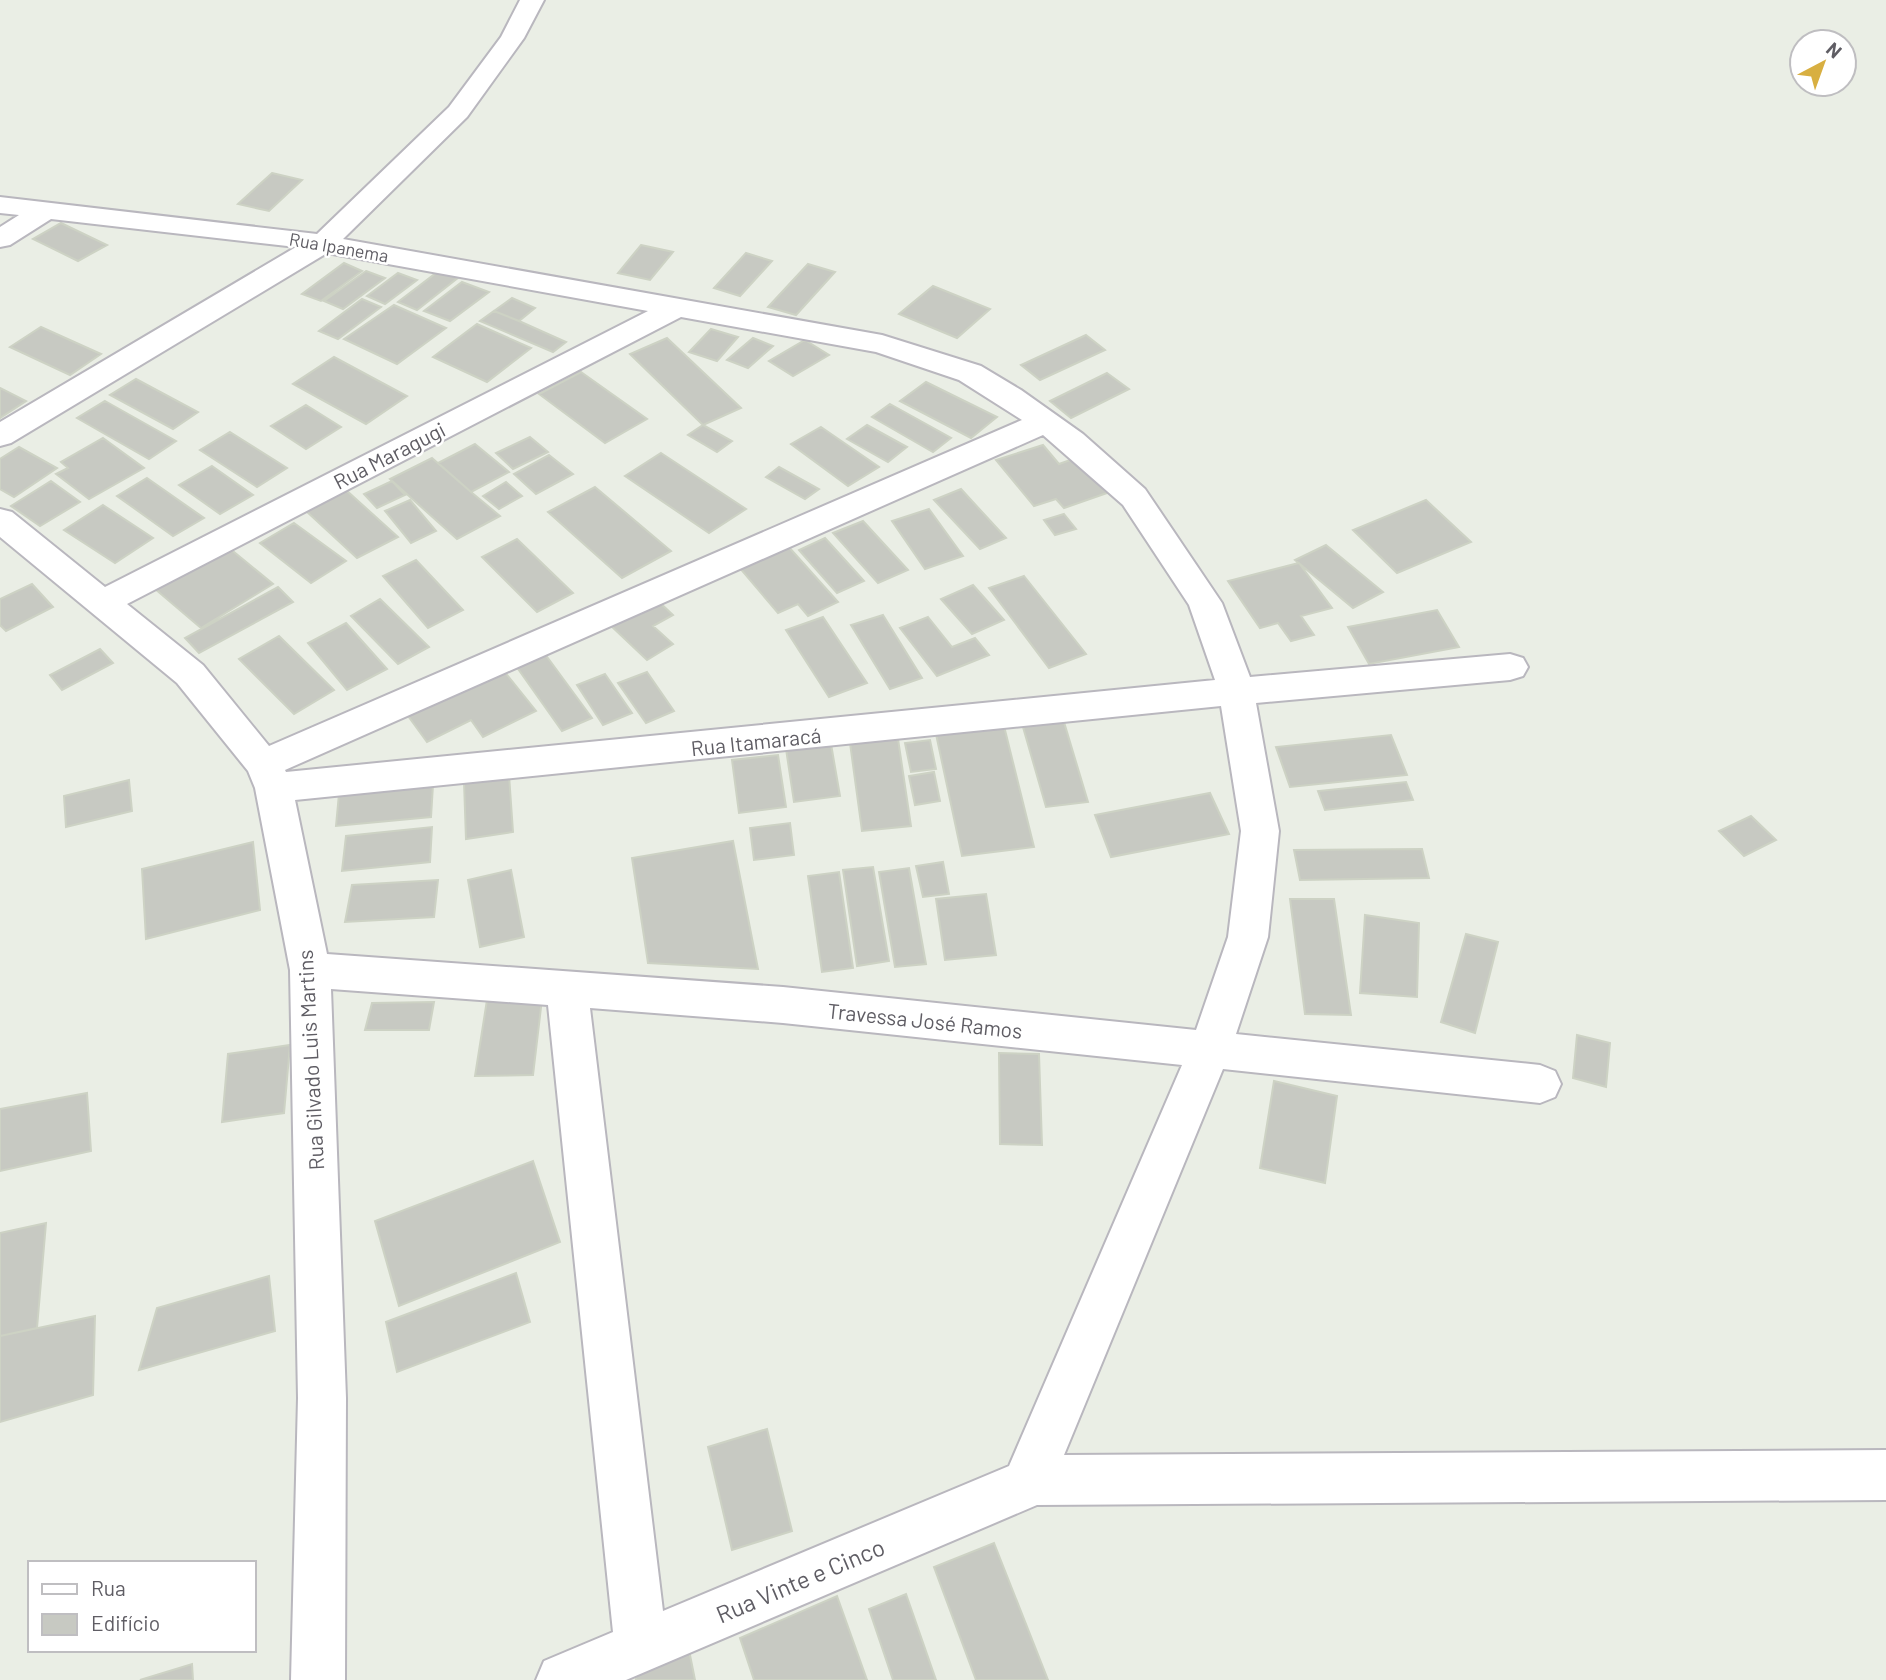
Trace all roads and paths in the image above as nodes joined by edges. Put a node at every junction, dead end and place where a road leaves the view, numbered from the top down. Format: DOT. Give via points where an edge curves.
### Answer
graph roads {
  1 [pos="532,0"];
  2 [pos="0,205"];
  3 [pos="48,209"];
  4 [pos="0,239"];
  5 [pos="322,244"];
  6 [pos="676,308"];
  7 [pos="1046,422"];
  8 [pos="0,436"];
  9 [pos="0,520"];
  10 [pos="103,602"];
  11 [pos="1510,667"];
  12 [pos="1237,690"];
  13 [pos="269,776"];
  14 [pos="310,970"];
  15 [pos="567,991"];
  16 [pos="1210,1049"];
  17 [pos="1540,1084"];
  18 [pos="1886,1475"];
  19 [pos="1032,1482"];
  20 [pos="641,1647"];
  21 [pos="318,1680"];
  22 [pos="563,1680"];
  1 -- 5 [label="street" via="512,37 458,112"];
  2 -- 3 [label="street, Rua Ipanema"];
  3 -- 4 [label="street"];
  3 -- 5 [label="street, Rua Ipanema"];
  5 -- 6 [label="street, Rua Ipanema"];
  5 -- 8 [label="street"];
  6 -- 7 [label="street, Rua Ipanema" via="881,344 970,373"];
  6 -- 10 [label="street, Rua Maragugi"];
  7 -- 12 [label="street, Rua Ipanema" via="1134,497 1205,603"];
  7 -- 13 [label="street"];
  9 -- 10 [label="street, Rua Gilvado Luis Martins"];
  10 -- 13 [label="street, Rua Gilvado Luis Martins" via="190,674"];
  11 -- 12 [label="street, Rua Itamaracá"];
  12 -- 13 [label="street, Rua Itamaracá" via="666,751"];
  12 -- 16 [label="street, Rua Ipanema" via="1260,831 1248,937"];
  13 -- 14 [label="street, Rua Gilvado Luis Martins"];
  14 -- 15 [label="street, Travessa José Ramos"];
  14 -- 21 [label="street, Rua Gilvado Luis Martins" via="322,1398"];
  15 -- 16 [label="street, Travessa José Ramos" via="783,1005"];
  15 -- 20 [label="street"];
  16 -- 17 [label="street, Travessa José Ramos"];
  16 -- 19 [label="street, Rua Ipanema"];
  18 -- 19 [label="street"];
  19 -- 20 [label="street, Rua Vinte e Cinco"];
  20 -- 22 [label="street, Rua Vinte e Cinco"];
}
